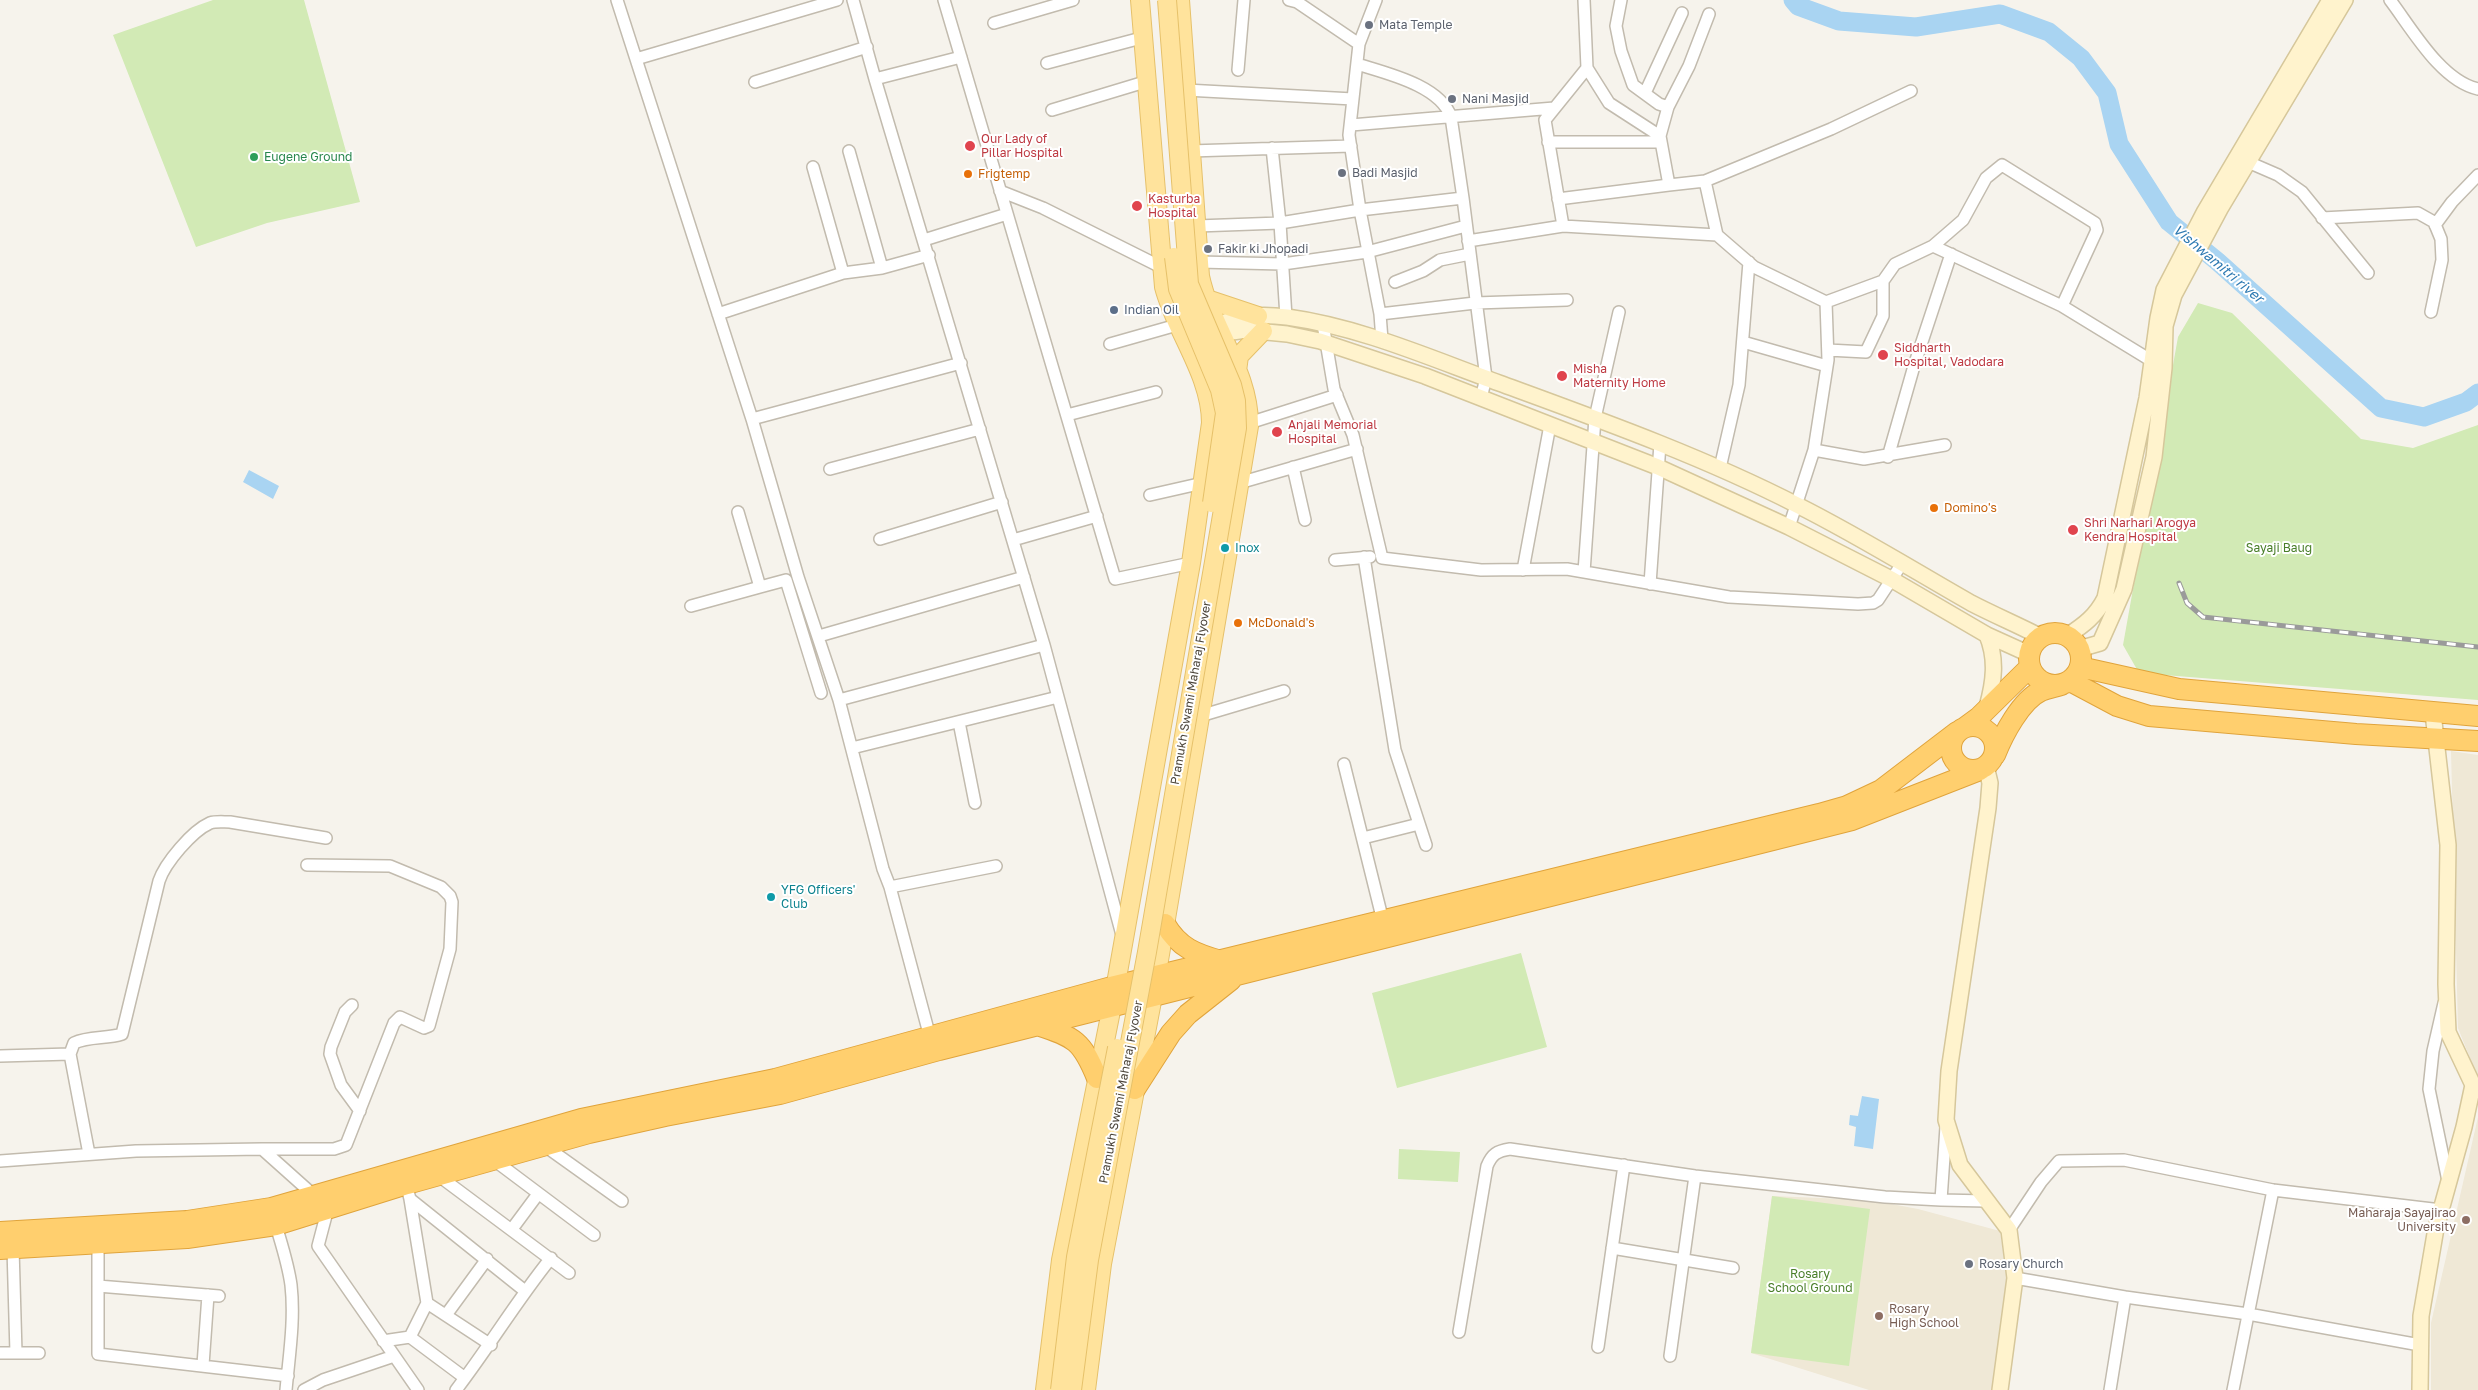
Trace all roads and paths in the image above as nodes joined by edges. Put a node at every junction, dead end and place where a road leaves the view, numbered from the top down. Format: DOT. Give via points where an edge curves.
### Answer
graph roads {
  1 [pos="617,0"];
  2 [pos="837,0"];
  3 [pos="853,0"];
  4 [pos="944,0"];
  5 [pos="1073,0"];
  6 [pos="1140,0"];
  7 [pos="1155,0"];
  8 [pos="1167,0"];
  9 [pos="1180,0"];
  10 [pos="1244,0"];
  11 [pos="1376,0"];
  12 [pos="1584,0"];
  13 [pos="1621,0"];
  14 [pos="2330,0"];
  15 [pos="2345,0"];
  16 [pos="2390,0"];
  17 [pos="1295,1"];
  18 [pos="1682,13"];
  19 [pos="1710,14"];
  20 [pos="994,23"];
  21 [pos="1145,37"];
  22 [pos="1359,44"];
  23 [pos="867,47"];
  24 [pos="961,57"];
  25 [pos="636,59"];
  26 [pos="1047,63"];
  27 [pos="1357,64"];
  28 [pos="1587,68"];
  29 [pos="1238,70"];
  30 [pos="875,79"];
  31 [pos="1148,81"];
  32 [pos="755,82"];
  33 [pos="1186,90"];
  34 [pos="2478,90"];
  35 [pos="1911,91"];
  36 [pos="1645,94"];
  37 [pos="1353,99"];
  38 [pos="1668,107"];
  39 [pos="1554,108"];
  40 [pos="1052,110"];
  41 [pos="1451,116"];
  42 [pos="1350,125"];
  43 [pos="1660,139"];
  44 [pos="1548,142"];
  45 [pos="1350,146"];
  46 [pos="1272,148"];
  47 [pos="850,151"];
  48 [pos="1190,151"];
  49 [pos="2248,162"];
  50 [pos="813,167"];
  51 [pos="2478,175"];
  52 [pos="1705,181"];
  53 [pos="1669,185"];
  54 [pos="1000,191"];
  55 [pos="1463,198"];
  56 [pos="1558,199"];
  57 [pos="1360,210"];
  58 [pos="2212,210"];
  59 [pos="1007,214"];
  60 [pos="2322,218"];
  61 [pos="1280,223"];
  62 [pos="2435,225"];
  63 [pos="1196,226"];
  64 [pos="1466,226"];
  65 [pos="1563,226"];
  66 [pos="1717,235"];
  67 [pos="924,240"];
  68 [pos="1468,241"];
  69 [pos="1934,246"];
  70 [pos="1366,252"];
  71 [pos="1470,254"];
  72 [pos="1951,254"];
  73 [pos="929,255"];
  74 [pos="1199,262"];
  75 [pos="1749,262"];
  76 [pos="1283,264"];
  77 [pos="1161,267"];
  78 [pos="882,268"];
  79 [pos="843,273"];
  80 [pos="2368,273"];
  81 [pos="1883,281"];
  82 [pos="1394,282"];
  83 [pos="2169,293"];
  84 [pos="1204,298"];
  85 [pos="1567,300"];
  86 [pos="1826,302"];
  87 [pos="1475,303"];
  88 [pos="2062,306"];
  89 [pos="1619,312"];
  90 [pos="2431,312"];
  91 [pos="718,314"];
  92 [pos="1380,314"];
  93 [pos="1286,317"];
  94 [pos="1260,323"];
  95 [pos="1323,324"];
  96 [pos="1219,331"];
  97 [pos="1184,339"];
  98 [pos="1382,340"];
  99 [pos="1743,342"];
  100 [pos="1110,344"];
  101 [pos="1326,344"];
  102 [pos="1828,350"];
  103 [pos="2152,361"];
  104 [pos="961,363"];
  105 [pos="1827,366"];
  106 [pos="1238,371"];
  107 [pos="1486,378"];
  108 [pos="1156,392"];
  109 [pos="1337,395"];
  110 [pos="1481,398"];
  111 [pos="1066,415"];
  112 [pos="1595,418"];
  113 [pos="752,419"];
  114 [pos="1249,423"];
  115 [pos="1550,425"];
  116 [pos="980,429"];
  117 [pos="1594,441"];
  118 [pos="1660,444"];
  119 [pos="1945,445"];
  120 [pos="1357,449"];
  121 [pos="1814,450"];
  122 [pos="1888,457"];
  123 [pos="1293,467"];
  124 [pos="1658,467"];
  125 [pos="1720,468"];
  126 [pos="830,469"];
  127 [pos="1203,483"];
  128 [pos="1239,483"];
  129 [pos="1150,495"];
  130 [pos="1002,502"];
  131 [pos="1798,505"];
  132 [pos="738,512"];
  133 [pos="1097,516"];
  134 [pos="1305,520"];
  135 [pos="1789,527"];
  136 [pos="880,539"];
  137 [pos="1013,540"];
  138 [pos="1364,557"];
  139 [pos="1382,558"];
  140 [pos="1334,560"];
  141 [pos="1903,562"];
  142 [pos="1190,563"];
  143 [pos="1523,570"];
  144 [pos="1584,572"];
  145 [pos="1024,577"];
  146 [pos="1891,579"];
  147 [pos="1650,584"];
  148 [pos="760,587"];
  149 [pos="691,606"];
  150 [pos="1987,635"];
  151 [pos="819,636"];
  152 [pos="2041,637"];
  153 [pos="1044,645"];
  154 [pos="2029,661"];
  155 [pos="2072,663"];
  156 [pos="1284,691"];
  157 [pos="821,693"];
  158 [pos="1058,697"];
  159 [pos="839,700"];
  160 [pos="1987,707"];
  161 [pos="2433,713"];
  162 [pos="1200,716"];
  163 [pos="2478,716"];
  164 [pos="959,722"];
  165 [pos="1961,730"];
  166 [pos="2436,738"];
  167 [pos="2478,741"];
  168 [pos="852,748"];
  169 [pos="1344,764"];
  170 [pos="1987,764"];
  171 [pos="975,803"];
  172 [pos="1419,824"];
  173 [pos="326,838"];
  174 [pos="1363,838"];
  175 [pos="1426,845"];
  176 [pos="307,865"];
  177 [pos="996,866"];
  178 [pos="890,887"];
  179 [pos="1383,921"];
  180 [pos="1165,924"];
  181 [pos="1123,939"];
  182 [pos="1222,961"];
  183 [pos="1238,974"];
  184 [pos="1115,986"];
  185 [pos="1154,986"];
  186 [pos="2446,995"];
  187 [pos="352,1005"];
  188 [pos="1112,1006"];
  189 [pos="1037,1025"];
  190 [pos="932,1043"];
  191 [pos="70,1054"];
  192 [pos="0,1056"];
  193 [pos="1097,1078"];
  194 [pos="1135,1089"];
  195 [pos="360,1111"];
  196 [pos="1946,1120"];
  197 [pos="545,1146"];
  198 [pos="262,1149"];
  199 [pos="492,1152"];
  200 [pos="89,1154"];
  201 [pos="0,1160"];
  202 [pos="1624,1166"];
  203 [pos="439,1176"];
  204 [pos="1695,1176"];
  205 [pos="2449,1183"];
  206 [pos="2273,1190"];
  207 [pos="408,1191"];
  208 [pos="538,1194"];
  209 [pos="1941,1200"];
  210 [pos="321,1201"];
  211 [pos="622,1201"];
  212 [pos="1986,1201"];
  213 [pos="2441,1210"];
  214 [pos="273,1216"];
  215 [pos="512,1229"];
  216 [pos="2009,1230"];
  217 [pos="0,1232"];
  218 [pos="594,1235"];
  219 [pos="98,1243"];
  220 [pos="1612,1248"];
  221 [pos="7,1249"];
  222 [pos="552,1258"];
  223 [pos="487,1259"];
  224 [pos="1683,1260"];
  225 [pos="1733,1268"];
  226 [pos="569,1273"];
  227 [pos="2015,1278"];
  228 [pos="98,1286"];
  229 [pos="524,1291"];
  230 [pos="2125,1296"];
  231 [pos="427,1303"];
  232 [pos="2248,1314"];
  233 [pos="446,1316"];
  234 [pos="1460,1332"];
  235 [pos="410,1337"];
  236 [pos="383,1341"];
  237 [pos="490,1345"];
  238 [pos="2420,1345"];
  239 [pos="1598,1347"];
  240 [pos="0,1353"];
  241 [pos="16,1353"];
  242 [pos="39,1353"];
  243 [pos="394,1356"];
  244 [pos="1670,1356"];
  245 [pos="203,1365"];
  246 [pos="288,1376"];
  247 [pos="465,1378"];
  248 [pos="410,1385"];
  249 [pos="286,1390"];
  250 [pos="304,1390"];
  251 [pos="418,1390"];
  252 [pos="456,1390"];
  253 [pos="1045,1390"];
  254 [pos="1060,1390"];
  255 [pos="1072,1390"];
  256 [pos="1086,1390"];
  257 [pos="2000,1390"];
  258 [pos="2110,1390"];
  259 [pos="2233,1390"];
  260 [pos="2420,1390"];
  1 -- 25 [label="street"];
  2 -- 25 [label="street"];
  3 -- 23 [label="street"];
  4 -- 24 [label="street"];
  5 -- 20 [label="street"];
  6 -- 21 [label="main road"];
  7 -- 254 [label="main road, Pramukh Swami Maharaj Flyover, bridge" via="1178,290 1220,390 1225,427 1136,948 1076,1257"];
  8 -- 255 [label="main road, Pramukh Swami Maharaj Flyover, bridge" via="1188,277 1232,385 1237,428 1149,942 1089,1260"];
  9 -- 33 [label="main road"];
  10 -- 29 [label="street"];
  11 -- 22 [label="street"];
  12 -- 28 [label="street"];
  13 -- 36 [label="street" via="1616,26 1620,52 1633,85"];
  14 -- 58 [label="street"];
  15 -- 49 [label="street"];
  16 -- 34 [label="street" via="2444,71 2457,82"];
  17 -- 22 [label="street"];
  18 -- 36 [label="street"];
  19 -- 38 [label="street"];
  21 -- 26 [label="street"];
  21 -- 31 [label="main road"];
  22 -- 27 [label="street"];
  23 -- 30 [label="street"];
  23 -- 32 [label="street"];
  24 -- 30 [label="street"];
  24 -- 54 [label="street"];
  25 -- 91 [label="street"];
  27 -- 37 [label="street"];
  27 -- 41 [label="street" via="1411,80 1448,106"];
  28 -- 39 [label="street"];
  28 -- 43 [label="street" via="1609,103"];
  30 -- 67 [label="street"];
  31 -- 40 [label="street"];
  31 -- 77 [label="main road"];
  33 -- 37 [label="street"];
  33 -- 48 [label="main road"];
  35 -- 52 [label="street" via="1831,129"];
  36 -- 38 [label="street"];
  37 -- 42 [label="street"];
  38 -- 43 [label="street"];
  39 -- 41 [label="street"];
  39 -- 44 [label="street" via="1545,120"];
  41 -- 42 [label="street"];
  41 -- 55 [label="street"];
  42 -- 45 [label="street"];
  43 -- 44 [label="street"];
  43 -- 53 [label="street"];
  44 -- 56 [label="street"];
  45 -- 46 [label="street"];
  45 -- 57 [label="street"];
  46 -- 48 [label="street"];
  46 -- 61 [label="street"];
  47 -- 78 [label="street"];
  48 -- 63 [label="main road"];
  49 -- 58 [label="street"];
  49 -- 60 [label="street" via="2289,181"];
  50 -- 79 [label="street"];
  51 -- 62 [label="street"];
  52 -- 53 [label="street"];
  52 -- 66 [label="street"];
  53 -- 56 [label="street"];
  54 -- 59 [label="street"];
  54 -- 77 [label="street" via="1043,208"];
  55 -- 57 [label="street"];
  55 -- 64 [label="street"];
  56 -- 65 [label="street"];
  57 -- 61 [label="street"];
  57 -- 70 [label="street"];
  58 -- 83 [label="street"];
  59 -- 67 [label="street"];
  59 -- 111 [label="street"];
  60 -- 62 [label="street" via="2418,213"];
  60 -- 80 [label="street"];
  61 -- 63 [label="street"];
  61 -- 76 [label="street"];
  62 -- 90 [label="street" via="2441,239 2442,260"];
  63 -- 74 [label="main road"];
  64 -- 68 [label="street"];
  64 -- 70 [label="street"];
  65 -- 66 [label="street"];
  65 -- 68 [label="street"];
  66 -- 75 [label="street"];
  67 -- 73 [label="street"];
  68 -- 71 [label="street"];
  69 -- 72 [label="street"];
  69 -- 81 [label="street" via="1894,264"];
  69 -- 88 [label="street" via="1963,220 1986,178 2005,166 2030,185 2095,223 2097,230"];
  70 -- 76 [label="street"];
  70 -- 92 [label="street"];
  71 -- 82 [label="street" via="1440,260 1423,271"];
  71 -- 87 [label="street"];
  72 -- 88 [label="street"];
  72 -- 122 [label="street"];
  73 -- 78 [label="street"];
  73 -- 104 [label="street"];
  74 -- 76 [label="street"];
  74 -- 84 [label="main road"];
  75 -- 86 [label="street"];
  75 -- 99 [label="street"];
  76 -- 93 [label="street"];
  77 -- 97 [label="main road" via="1168,303"];
  78 -- 79 [label="street"];
  79 -- 91 [label="street"];
  81 -- 86 [label="street"];
  81 -- 102 [label="street" via="1883,316 1866,352"];
  83 -- 103 [label="street" via="2158,318"];
  83 -- 155 [label="street" via="2154,457 2124,589 2100,644"];
  84 -- 94 [label="main road"];
  84 -- 96 [label="main road"];
  85 -- 87 [label="street"];
  86 -- 102 [label="street"];
  87 -- 92 [label="street"];
  87 -- 107 [label="street"];
  88 -- 103 [label="street"];
  89 -- 112 [label="street"];
  91 -- 113 [label="street"];
  92 -- 98 [label="street"];
  93 -- 94 [label="street"];
  93 -- 95 [label="street"];
  94 -- 96 [label="street" via="1243,316"];
  94 -- 101 [label="street"];
  94 -- 106 [label="main road" via="1239,356"];
  95 -- 98 [label="street"];
  95 -- 101 [label="street"];
  96 -- 97 [label="street"];
  96 -- 106 [label="main road"];
  97 -- 100 [label="street"];
  97 -- 127 [label="main road" via="1211,408"];
  98 -- 107 [label="street"];
  99 -- 105 [label="street"];
  99 -- 125 [label="street" via="1739,384"];
  101 -- 109 [label="street"];
  101 -- 110 [label="street"];
  102 -- 105 [label="street"];
  103 -- 155 [label="street" via="2105,598"];
  104 -- 113 [label="street"];
  104 -- 116 [label="street"];
  105 -- 121 [label="street"];
  106 -- 114 [label="main road" via="1245,388"];
  107 -- 110 [label="street"];
  107 -- 112 [label="street"];
  108 -- 111 [label="street"];
  109 -- 114 [label="street"];
  109 -- 120 [label="street"];
  110 -- 115 [label="street"];
  111 -- 133 [label="street"];
  112 -- 117 [label="street"];
  112 -- 118 [label="street"];
  113 -- 151 [label="street" via="798,578"];
  114 -- 128 [label="main road"];
  115 -- 117 [label="street"];
  115 -- 143 [label="street"];
  116 -- 126 [label="street"];
  116 -- 130 [label="street"];
  117 -- 124 [label="street"];
  117 -- 144 [label="street"];
  118 -- 124 [label="street"];
  118 -- 125 [label="street"];
  119 -- 122 [label="street"];
  120 -- 123 [label="street"];
  120 -- 139 [label="street"];
  121 -- 122 [label="street" via="1864,459"];
  121 -- 131 [label="street"];
  123 -- 128 [label="street"];
  123 -- 134 [label="street"];
  124 -- 135 [label="street"];
  124 -- 147 [label="street"];
  125 -- 131 [label="street"];
  127 -- 129 [label="street"];
  127 -- 142 [label="main road"];
  128 -- 162 [label="main road"];
  130 -- 136 [label="street"];
  130 -- 137 [label="street"];
  131 -- 135 [label="street"];
  131 -- 141 [label="street"];
  132 -- 148 [label="street"];
  133 -- 137 [label="street"];
  133 -- 142 [label="street" via="1115,579"];
  135 -- 146 [label="street"];
  137 -- 145 [label="street"];
  138 -- 139 [label="street"];
  138 -- 140 [label="street"];
  138 -- 172 [label="street" via="1395,750"];
  139 -- 143 [label="street" via="1481,570"];
  141 -- 146 [label="street"];
  141 -- 152 [label="street" via="1974,604"];
  142 -- 181 [label="main road"];
  143 -- 144 [label="street"];
  144 -- 147 [label="street"];
  145 -- 151 [label="street"];
  145 -- 153 [label="street"];
  146 -- 147 [label="street" via="1878,600 1867,604 1729,598"];
  146 -- 150 [label="street"];
  148 -- 149 [label="street"];
  148 -- 157 [label="street" via="786,580"];
  150 -- 154 [label="street"];
  150 -- 160 [label="street" via="1994,674"];
  151 -- 159 [label="street"];
  152 -- 154 [label="highway" via="2034,642"];
  152 -- 155 [label="highway" via="2058,633"];
  153 -- 158 [label="street"];
  153 -- 159 [label="street"];
  154 -- 155 [label="highway" via="2039,681 2046,684"];
  154 -- 160 [label="highway"];
  155 -- 161 [label="highway" via="2178,689"];
  155 -- 166 [label="highway" via="2117,706 2149,716"];
  155 -- 170 [label="highway" via="2027,701"];
  156 -- 162 [label="street"];
  158 -- 164 [label="street"];
  158 -- 181 [label="street"];
  159 -- 168 [label="street"];
  160 -- 165 [label="highway"];
  161 -- 163 [label="highway"];
  161 -- 166 [label="street"];
  162 -- 180 [label="main road"];
  164 -- 168 [label="street"];
  164 -- 171 [label="street"];
  165 -- 170 [label="highway" via="1971,726 1986,729 1994,741"];
  165 -- 170 [label="highway" via="1951,746 1954,760 1966,770"];
  165 -- 179 [label="highway" via="1881,790 1847,806"];
  166 -- 167 [label="highway"];
  166 -- 186 [label="street" via="2448,845"];
  168 -- 178 [label="street"];
  169 -- 174 [label="street"];
  170 -- 183 [label="highway" via="1852,820"];
  170 -- 196 [label="street" via="1990,784 1988,808 1949,1071"];
  172 -- 174 [label="street"];
  172 -- 175 [label="street"];
  173 -- 191 [label="street" via="230,822 216,822 202,829 172,856 162,870 122,1034 74,1043"];
  174 -- 179 [label="street"];
  176 -- 195 [label="street" via="390,866 441,887 452,902 450,949 429,1026 424,1028 404,1018 397,1019"];
  177 -- 178 [label="street"];
  178 -- 190 [label="street"];
  179 -- 182 [label="highway"];
  180 -- 182 [label="highway" via="1187,949"];
  180 -- 185 [label="main road"];
  181 -- 184 [label="main road"];
  182 -- 185 [label="highway"];
  183 -- 185 [label="highway"];
  183 -- 194 [label="highway" via="1188,1014 1171,1033"];
  184 -- 185 [label="highway"];
  184 -- 188 [label="main road"];
  184 -- 190 [label="highway"];
  185 -- 188 [label="highway"];
  185 -- 194 [label="main road"];
  186 -- 205 [label="street" via="2433,1051 2429,1089"];
  186 -- 205 [label="street" via="2448,1032 2473,1085"];
  187 -- 195 [label="street" via="345,1012 330,1054 341,1084"];
  188 -- 189 [label="highway"];
  188 -- 193 [label="main road"];
  189 -- 190 [label="highway"];
  189 -- 193 [label="highway" via="1064,1034 1080,1045"];
  190 -- 197 [label="highway" via="780,1094 665,1116"];
  190 -- 199 [label="highway" via="590,1117"];
  191 -- 192 [label="street"];
  191 -- 200 [label="street"];
  193 -- 253 [label="main road" via="1061,1260"];
  194 -- 256 [label="main road" via="1102,1264"];
  195 -- 198 [label="street" via="349,1140 341,1148"];
  196 -- 209 [label="street"];
  196 -- 212 [label="street" via="1960,1165"];
  197 -- 199 [label="highway"];
  197 -- 211 [label="street"];
  198 -- 200 [label="street"];
  198 -- 210 [label="street"];
  199 -- 203 [label="highway"];
  199 -- 208 [label="street"];
  199 -- 210 [label="highway"];
  200 -- 201 [label="street"];
  202 -- 204 [label="street"];
  202 -- 220 [label="street"];
  202 -- 234 [label="street" via="1510,1149 1495,1154 1487,1166"];
  203 -- 207 [label="highway"];
  203 -- 215 [label="street"];
  204 -- 209 [label="street" via="1885,1198"];
  204 -- 224 [label="street"];
  205 -- 213 [label="street"];
  206 -- 213 [label="street"];
  206 -- 216 [label="street" via="2124,1160 2060,1161 2041,1182"];
  206 -- 232 [label="street"];
  207 -- 210 [label="highway"];
  207 -- 223 [label="street"];
  207 -- 231 [label="street"];
  208 -- 215 [label="street"];
  208 -- 218 [label="street"];
  209 -- 212 [label="street"];
  210 -- 214 [label="highway"];
  210 -- 236 [label="street" via="318,1246"];
  212 -- 216 [label="street"];
  213 -- 238 [label="street" via="2421,1316"];
  214 -- 217 [label="highway"];
  214 -- 219 [label="highway" via="187,1238"];
  214 -- 246 [label="street" via="286,1256 291,1286"];
  215 -- 222 [label="street"];
  216 -- 227 [label="street"];
  219 -- 221 [label="highway"];
  219 -- 228 [label="street"];
  220 -- 224 [label="street"];
  220 -- 239 [label="street"];
  221 -- 241 [label="street"];
  222 -- 226 [label="street"];
  222 -- 229 [label="street"];
  223 -- 229 [label="street"];
  223 -- 233 [label="street"];
  224 -- 225 [label="street"];
  224 -- 244 [label="street"];
  227 -- 230 [label="street"];
  227 -- 257 [label="street"];
  228 -- 245 [label="street" via="98,1354"];
  228 -- 245 [label="street" via="214,1296"];
  229 -- 237 [label="street"];
  230 -- 232 [label="street"];
  230 -- 258 [label="street"];
  231 -- 233 [label="street"];
  231 -- 235 [label="street"];
  232 -- 238 [label="street"];
  232 -- 259 [label="street"];
  233 -- 237 [label="street"];
  235 -- 236 [label="street"];
  235 -- 247 [label="street"];
  236 -- 243 [label="street"];
  237 -- 247 [label="street"];
  238 -- 260 [label="street"];
  240 -- 241 [label="street"];
  241 -- 242 [label="street"];
  243 -- 248 [label="street"];
  243 -- 250 [label="street" via="323,1380"];
  245 -- 246 [label="street"];
  246 -- 249 [label="street"];
  247 -- 252 [label="street"];
  248 -- 251 [label="street"];
}
